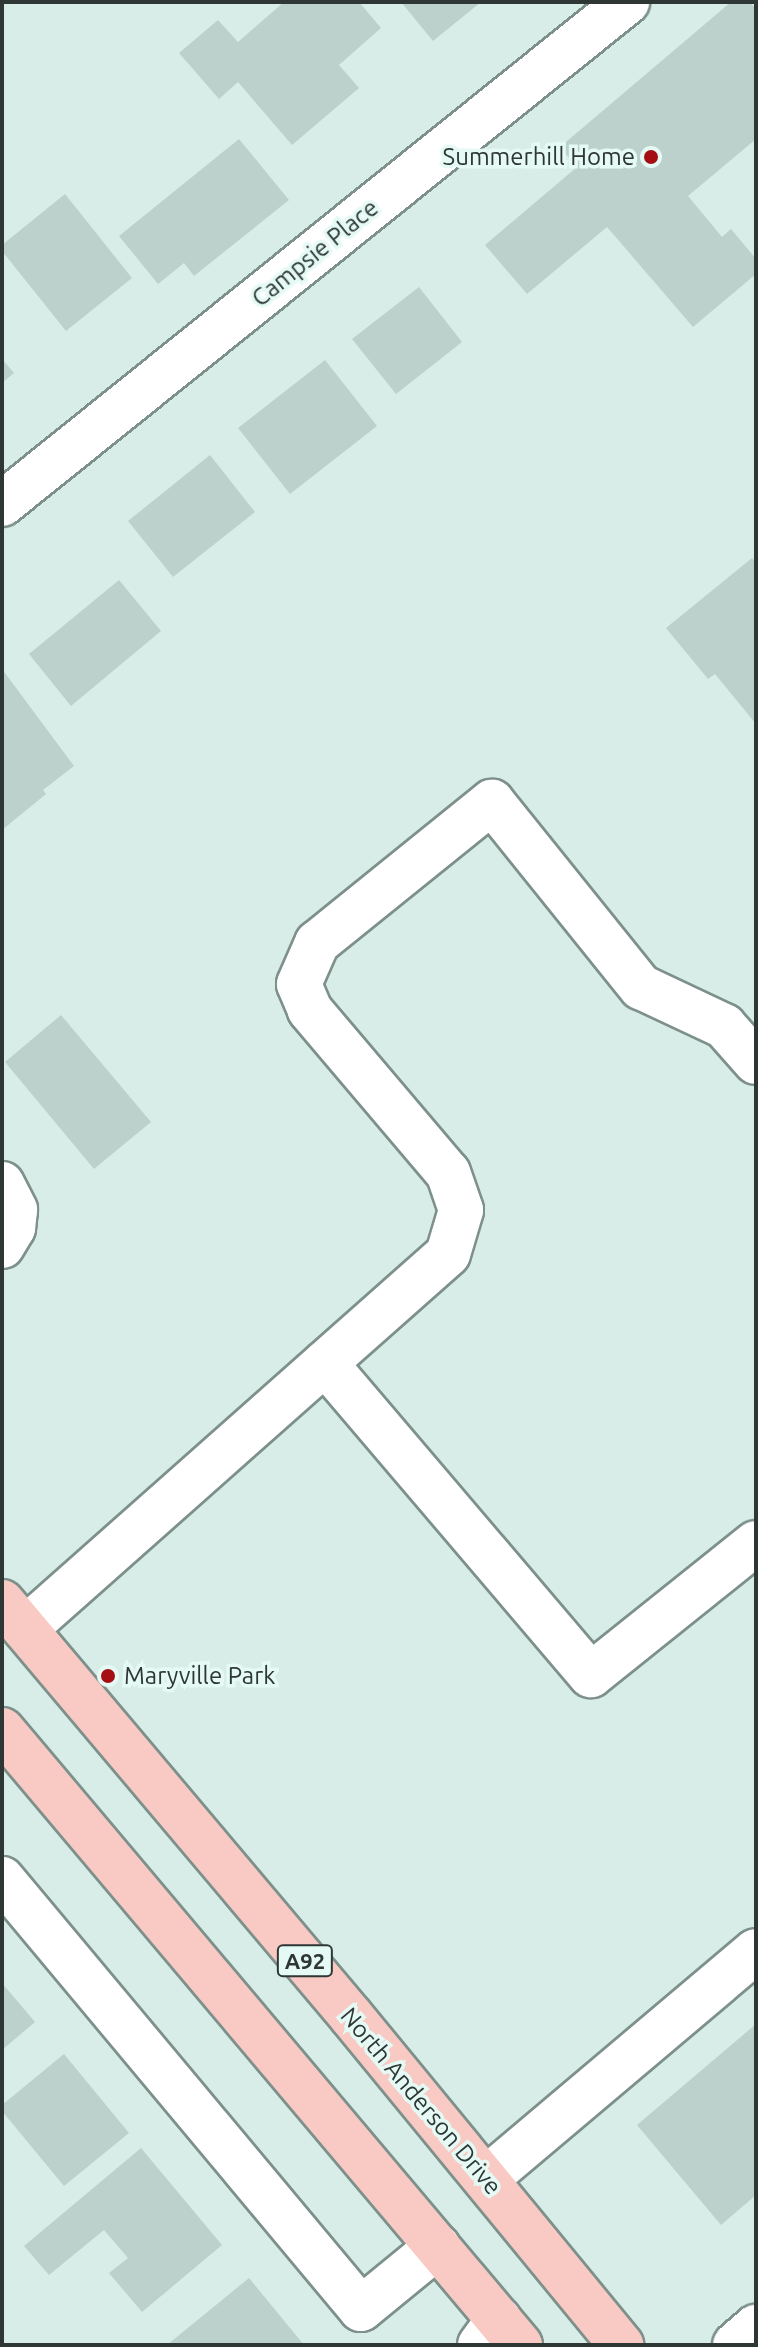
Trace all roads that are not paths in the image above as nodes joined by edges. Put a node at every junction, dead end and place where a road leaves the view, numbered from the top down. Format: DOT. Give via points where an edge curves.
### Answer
graph roads {
  1 [pos="627,2"];
  2 [pos="2,504"];
  3 [pos="756,1062"];
  4 [pos="2,1184"];
  5 [pos="2,1246"];
  6 [pos="325,1363"];
  7 [pos="756,1543"];
  8 [pos="13,1616"];
  9 [pos="2,1730"];
  10 [pos="2,1879"];
  11 [pos="756,1951"];
  12 [pos="486,2179"];
  13 [pos="438,2246"];
  14 [pos="756,2327"];
  15 [pos="500,2336"];
  16 [pos="621,2345"];
  17 [pos="735,2345"];
  1 -- 2 [label="street, Campsie Place"];
  3 -- 6 [label="street" via="724,1026 641,987 492,802 317,943 299,984 310,1010 448,1173 461,1210 448,1254"];
  4 -- 5 [label="street" via="15,1210 13,1228"];
  6 -- 7 [label="street" via="591,1675"];
  6 -- 8 [label="street"];
  8 -- 12 [label="main road, North Anderson Drive / A92"];
  9 -- 13 [label="main road"];
  10 -- 13 [label="street" via="361,2309"];
  11 -- 12 [label="street"];
  12 -- 16 [label="main road, North Anderson Drive / A92"];
  13 -- 15 [label="main road"];
  14 -- 17 [label="street"];
}
